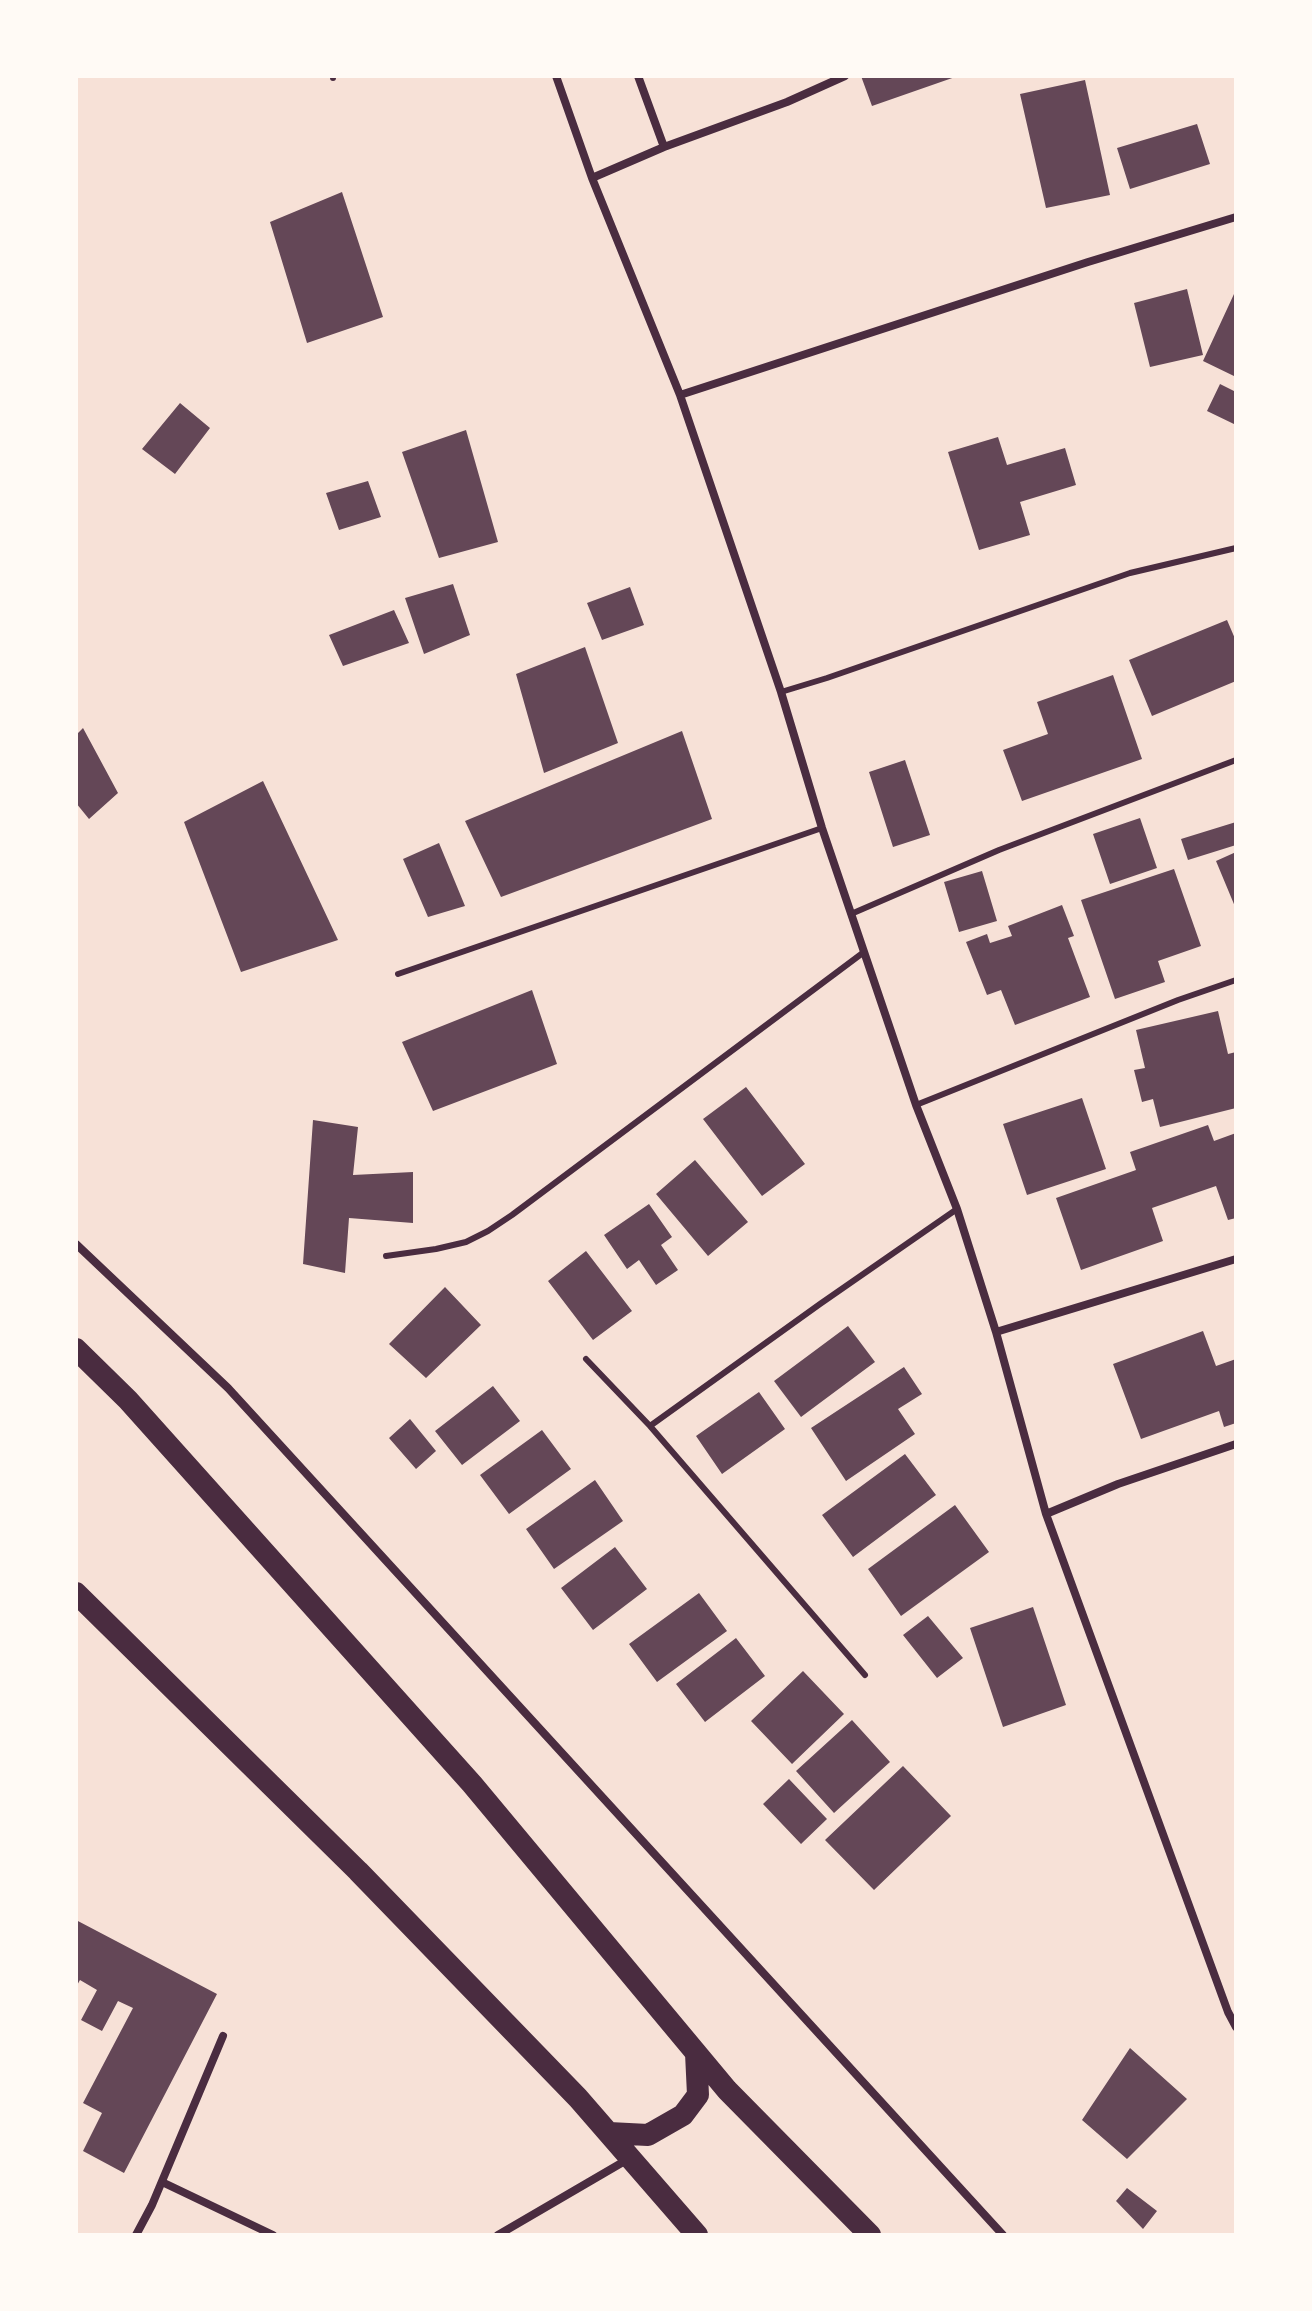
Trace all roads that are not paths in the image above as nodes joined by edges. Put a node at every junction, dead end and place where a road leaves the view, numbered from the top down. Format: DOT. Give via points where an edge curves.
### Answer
graph roads {
  1 [pos="556,76"];
  2 [pos="638,76"];
  3 [pos="845,76"];
  4 [pos="664,147"];
  5 [pos="592,178"];
  6 [pos="1236,217"];
  7 [pos="680,395"];
  8 [pos="1236,548"];
  9 [pos="781,692"];
  10 [pos="1236,760"];
  11 [pos="822,828"];
  12 [pos="851,914"];
  13 [pos="864,952"];
  14 [pos="398,974"];
  15 [pos="1236,980"];
  16 [pos="916,1105"];
  17 [pos="957,1209"];
  18 [pos="76,1244"];
  19 [pos="386,1256"];
  20 [pos="1236,1259"];
  21 [pos="996,1332"];
  22 [pos="76,1349"];
  23 [pos="586,1359"];
  24 [pos="650,1426"];
  25 [pos="1236,1444"];
  26 [pos="1046,1514"];
  27 [pos="76,1593"];
  28 [pos="865,1675"];
  29 [pos="1232,2010"];
  30 [pos="1236,2027"];
  31 [pos="223,2036"];
  32 [pos="696,2053"];
  33 [pos="609,2133"];
  34 [pos="630,2158"];
  35 [pos="162,2182"];
  36 [pos="136,2235"];
  37 [pos="273,2235"];
  38 [pos="498,2235"];
  39 [pos="697,2235"];
  40 [pos="870,2235"];
  41 [pos="1003,2235"];
  1 -- 5 [label="street"];
  2 -- 4 [label="street"];
  3 -- 4 [label="street"];
  4 -- 5 [label="street"];
  5 -- 7 [label="street"];
  6 -- 7 [label="street"];
  7 -- 9 [label="street"];
  8 -- 9 [label="lane" via="1130,573"];
  9 -- 11 [label="street"];
  10 -- 12 [label="lane" via="999,850"];
  11 -- 12 [label="street"];
  11 -- 14 [label="lane"];
  12 -- 13 [label="street"];
  13 -- 16 [label="street"];
  13 -- 19 [label="lane" via="488,1231 466,1242"];
  15 -- 16 [label="lane"];
  16 -- 17 [label="street"];
  17 -- 21 [label="street"];
  17 -- 24 [label="lane"];
  18 -- 41 [label="street" via="228,1388"];
  20 -- 21 [label="street"];
  21 -- 26 [label="street"];
  22 -- 32 [label="highway" via="472,1784"];
  23 -- 24 [label="lane"];
  24 -- 28 [label="lane"];
  25 -- 26 [label="street"];
  26 -- 29 [label="street"];
  27 -- 33 [label="highway" via="358,1871"];
  29 -- 30 [label="street"];
  31 -- 35 [label="street"];
  32 -- 33 [label="highway" via="698,2095 683,2115 648,2135"];
  32 -- 40 [label="highway"];
  33 -- 34 [label="highway"];
  34 -- 38 [label="street"];
  34 -- 39 [label="highway"];
  35 -- 36 [label="street"];
  35 -- 37 [label="street"];
}
